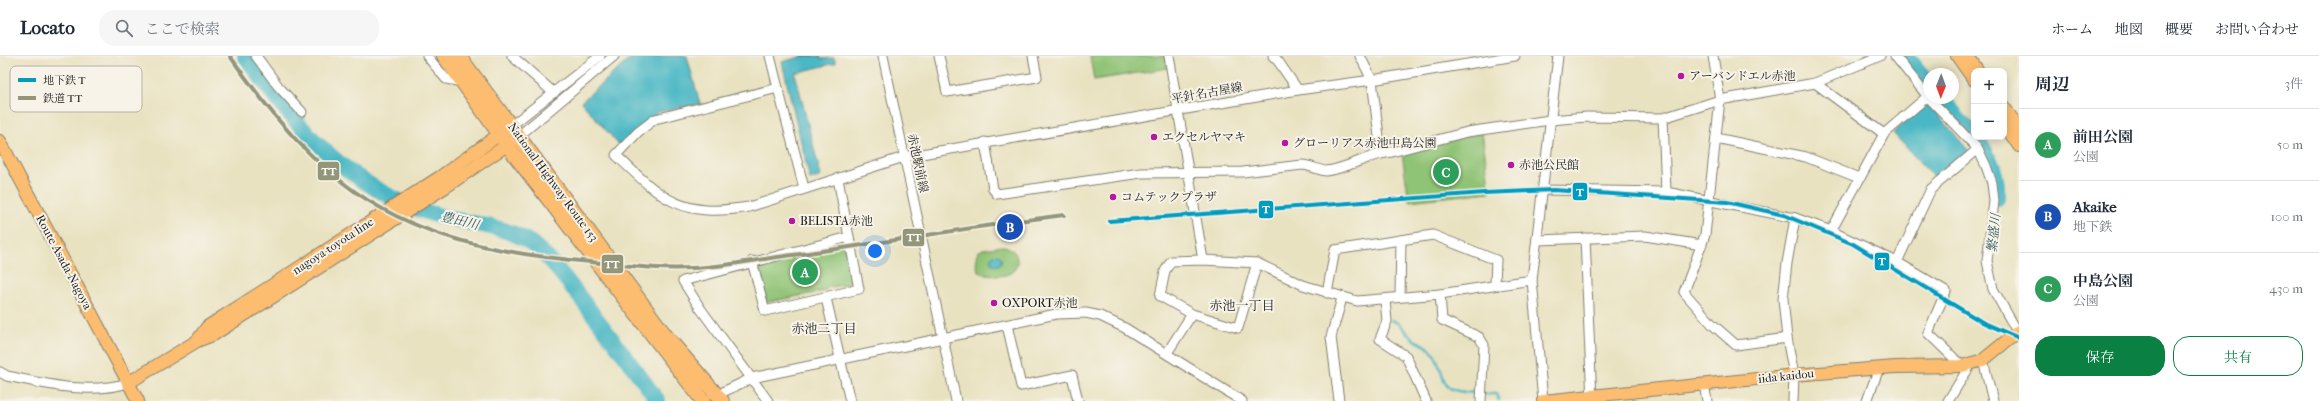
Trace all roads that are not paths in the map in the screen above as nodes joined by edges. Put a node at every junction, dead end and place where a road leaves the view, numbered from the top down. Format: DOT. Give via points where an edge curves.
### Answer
graph roads {
  1 [pos="256,56"];
  2 [pos="427,56"];
  3 [pos="444,56"];
  4 [pos="459,56"];
  5 [pos="512,56"];
  6 [pos="600,56"];
  7 [pos="614,56"];
  8 [pos="770,56"];
  9 [pos="883,56"];
  10 [pos="939,56"];
  11 [pos="1033,56"];
  12 [pos="1169,56"];
  13 [pos="1272,56"];
  14 [pos="1360,56"];
  15 [pos="1515,56"];
  16 [pos="1558,56"];
  17 [pos="1714,56"];
  18 [pos="1880,56"];
  19 [pos="1895,56"];
  20 [pos="1956,56"];
  21 [pos="1968,56"];
  22 [pos="1976,68"];
  23 [pos="1971,76"];
  24 [pos="1372,80"];
  25 [pos="464,82"];
  26 [pos="1815,83"];
  27 [pos="778,88"];
  28 [pos="1298,90"];
  29 [pos="1923,90"];
  30 [pos="554,93"];
  31 [pos="1720,100"];
  32 [pos="1923,102"];
  33 [pos="1936,104"];
  34 [pos="1178,111"];
  35 [pos="2007,111"];
  36 [pos="302,112"];
  37 [pos="1663,118"];
  38 [pos="1550,120"];
  39 [pos="2007,128"];
  40 [pos="2019,129"];
  41 [pos="516,130"];
  42 [pos="1884,134"];
  43 [pos="1716,138"];
  44 [pos="504,139"];
  45 [pos="0,141"];
  46 [pos="985,142"];
  47 [pos="2019,146"];
  48 [pos="1978,149"];
  49 [pos="1382,153"];
  50 [pos="904,157"];
  51 [pos="1188,173"];
  52 [pos="1859,178"];
  53 [pos="838,179"];
  54 [pos="804,188"];
  55 [pos="1543,190"];
  56 [pos="1666,192"];
  57 [pos="1709,199"];
  58 [pos="1795,218"];
  59 [pos="1831,231"];
  60 [pos="849,236"];
  61 [pos="1584,238"];
  62 [pos="1400,240"];
  63 [pos="1538,240"];
  64 [pos="1702,245"];
  65 [pos="1203,260"];
  66 [pos="752,261"];
  67 [pos="1897,262"];
  68 [pos="1257,263"];
  69 [pos="1532,280"];
  70 [pos="1495,285"];
  71 [pos="1327,293"];
  72 [pos="1440,294"];
  73 [pos="1400,296"];
  74 [pos="826,298"];
  75 [pos="1342,298"];
  76 [pos="1385,300"];
  77 [pos="1192,314"];
  78 [pos="1007,324"];
  79 [pos="2018,332"];
  80 [pos="943,338"];
  81 [pos="1786,338"];
  82 [pos="1167,353"];
  83 [pos="841,359"];
  84 [pos="1972,364"];
  85 [pos="1879,368"];
  86 [pos="0,372"];
  87 [pos="1794,375"];
  88 [pos="752,378"];
  89 [pos="1704,384"];
  90 [pos="123,385"];
  91 [pos="1592,398"];
  92 [pos="721,399"];
  93 [pos="138,401"];
  94 [pos="702,401"];
  95 [pos="768,401"];
  96 [pos="850,401"];
  97 [pos="956,401"];
  98 [pos="1078,401"];
  99 [pos="1242,401"];
  100 [pos="1339,401"];
  101 [pos="1426,401"];
  102 [pos="1481,401"];
  103 [pos="1543,401"];
  104 [pos="1707,401"];
  105 [pos="1793,401"];
  106 [pos="1867,401"];
  107 [pos="1948,401"];
  108 [pos="1993,401"];
  1 -- 36 [label="street" via="278,86"];
  2 -- 25 [label="street" via="446,79"];
  3 -- 25 [label="highway, National Highway Route 153"];
  4 -- 41 [label="highway, National Highway Route 153"];
  5 -- 30 [label="street"];
  6 -- 30 [label="street"];
  7 -- 41 [label="street"];
  8 -- 27 [label="street"];
  9 -- 50 [label="street, 赤池駅前線"];
  10 -- 11 [label="street" via="947,92 1037,77"];
  12 -- 34 [label="street"];
  13 -- 28 [label="street"];
  14 -- 24 [label="street"];
  15 -- 24 [label="street, 平針名古屋線"];
  16 -- 38 [label="street"];
  17 -- 31 [label="street"];
  18 -- 26 [label="street"];
  19 -- 29 [label="street"];
  20 -- 23 [label="main road"];
  21 -- 22 [label="main road"];
  24 -- 28 [label="street, 平針名古屋線"];
  24 -- 49 [label="street"];
  25 -- 44 [label="highway, National Highway Route 153"];
  26 -- 31 [label="street"];
  26 -- 42 [label="street"];
  27 -- 54 [label="street"];
  27 -- 54 [label="street, 平針名古屋線" via="655,119 616,155 666,198 699,211 749,207"];
  28 -- 34 [label="street, 平針名古屋線"];
  30 -- 41 [label="street"];
  31 -- 37 [label="street"];
  31 -- 43 [label="street"];
  32 -- 42 [label="street"];
  33 -- 48 [label="street"];
  34 -- 46 [label="street, 平針名古屋線"];
  34 -- 51 [label="street"];
  35 -- 40 [label="main road"];
  37 -- 38 [label="street" via="1588,117"];
  37 -- 56 [label="street"];
  38 -- 49 [label="street" via="1466,132"];
  38 -- 55 [label="street"];
  39 -- 47 [label="main road"];
  41 -- 44 [label="main road, nagoya-toyota line"];
  41 -- 92 [label="highway, National Highway Route 153" via="665,335"];
  42 -- 52 [label="street"];
  43 -- 52 [label="street" via="1806,157"];
  43 -- 57 [label="street"];
  44 -- 90 [label="main road, nagoya-toyota line" via="444,182 197,341"];
  44 -- 94 [label="highway, National Highway Route 153"];
  45 -- 90 [label="main road, Route Asada-Nagoya"];
  46 -- 50 [label="street, 平針名古屋線"];
  46 -- 51 [label="street" via="993,189 997,194 1141,173"];
  48 -- 67 [label="street" via="1931,189"];
  48 -- 79 [label="street" via="1992,183 1994,201 1987,261 1993,289"];
  49 -- 51 [label="street" via="1325,171 1302,165 1243,172"];
  50 -- 53 [label="street, 平針名古屋線"];
  50 -- 80 [label="street, 赤池駅前線"];
  51 -- 65 [label="street"];
  52 -- 59 [label="street"];
  53 -- 54 [label="street, 平針名古屋線"];
  53 -- 60 [label="street"];
  55 -- 56 [label="street"];
  55 -- 63 [label="street"];
  56 -- 57 [label="street"];
  57 -- 58 [label="street"];
  57 -- 64 [label="street"];
  58 -- 59 [label="street"];
  58 -- 81 [label="street" via="1784,299"];
  59 -- 67 [label="street"];
  60 -- 66 [label="street"];
  60 -- 74 [label="street" via="859,289"];
  61 -- 63 [label="street"];
  61 -- 64 [label="street" via="1645,236"];
  61 -- 91 [label="street"];
  62 -- 70 [label="street" via="1433,235 1496,260"];
  62 -- 71 [label="street" via="1335,250"];
  62 -- 73 [label="street"];
  63 -- 69 [label="street"];
  64 -- 81 [label="street" via="1684,292 1712,324 1736,344"];
  65 -- 68 [label="street"];
  65 -- 77 [label="street" via="1171,261 1165,271 1160,296"];
  66 -- 74 [label="street" via="764,312"];
  66 -- 88 [label="street" via="683,281"];
  67 -- 84 [label="street" via="1946,291 1928,333"];
  68 -- 71 [label="street" via="1303,285"];
  68 -- 77 [label="street" via="1238,328"];
  69 -- 70 [label="street"];
  69 -- 103 [label="street"];
  70 -- 72 [label="street"];
  71 -- 75 [label="street"];
  72 -- 73 [label="street"];
  72 -- 102 [label="street" via="1442,320 1479,337 1484,345"];
  73 -- 76 [label="street"];
  74 -- 83 [label="street"];
  75 -- 76 [label="street" via="1357,301"];
  75 -- 100 [label="street" via="1331,337"];
  76 -- 101 [label="street" via="1387,321 1380,339 1406,356"];
  77 -- 82 [label="street"];
  78 -- 80 [label="street"];
  78 -- 82 [label="street" via="1056,314 1086,313 1119,324"];
  78 -- 98 [label="street" via="1021,386 1072,375"];
  79 -- 84 [label="main road"];
  80 -- 83 [label="street"];
  80 -- 97 [label="street, 赤池駅前線"];
  81 -- 87 [label="street"];
  82 -- 99 [label="street"];
  83 -- 88 [label="street"];
  83 -- 96 [label="street"];
  84 -- 85 [label="main road, iida kaidou"];
  84 -- 107 [label="street"];
  84 -- 108 [label="street"];
  85 -- 87 [label="main road, iida kaidou"];
  85 -- 106 [label="street"];
  86 -- 90 [label="street" via="7,376 61,387 101,388"];
  87 -- 89 [label="main road, iida kaidou"];
  87 -- 105 [label="street"];
  88 -- 92 [label="street" via="725,391"];
  88 -- 95 [label="street"];
  89 -- 91 [label="main road, iida kaidou"];
  89 -- 104 [label="street"];
  90 -- 93 [label="main road"];
  91 -- 103 [label="main road, iida kaidou"];
}
